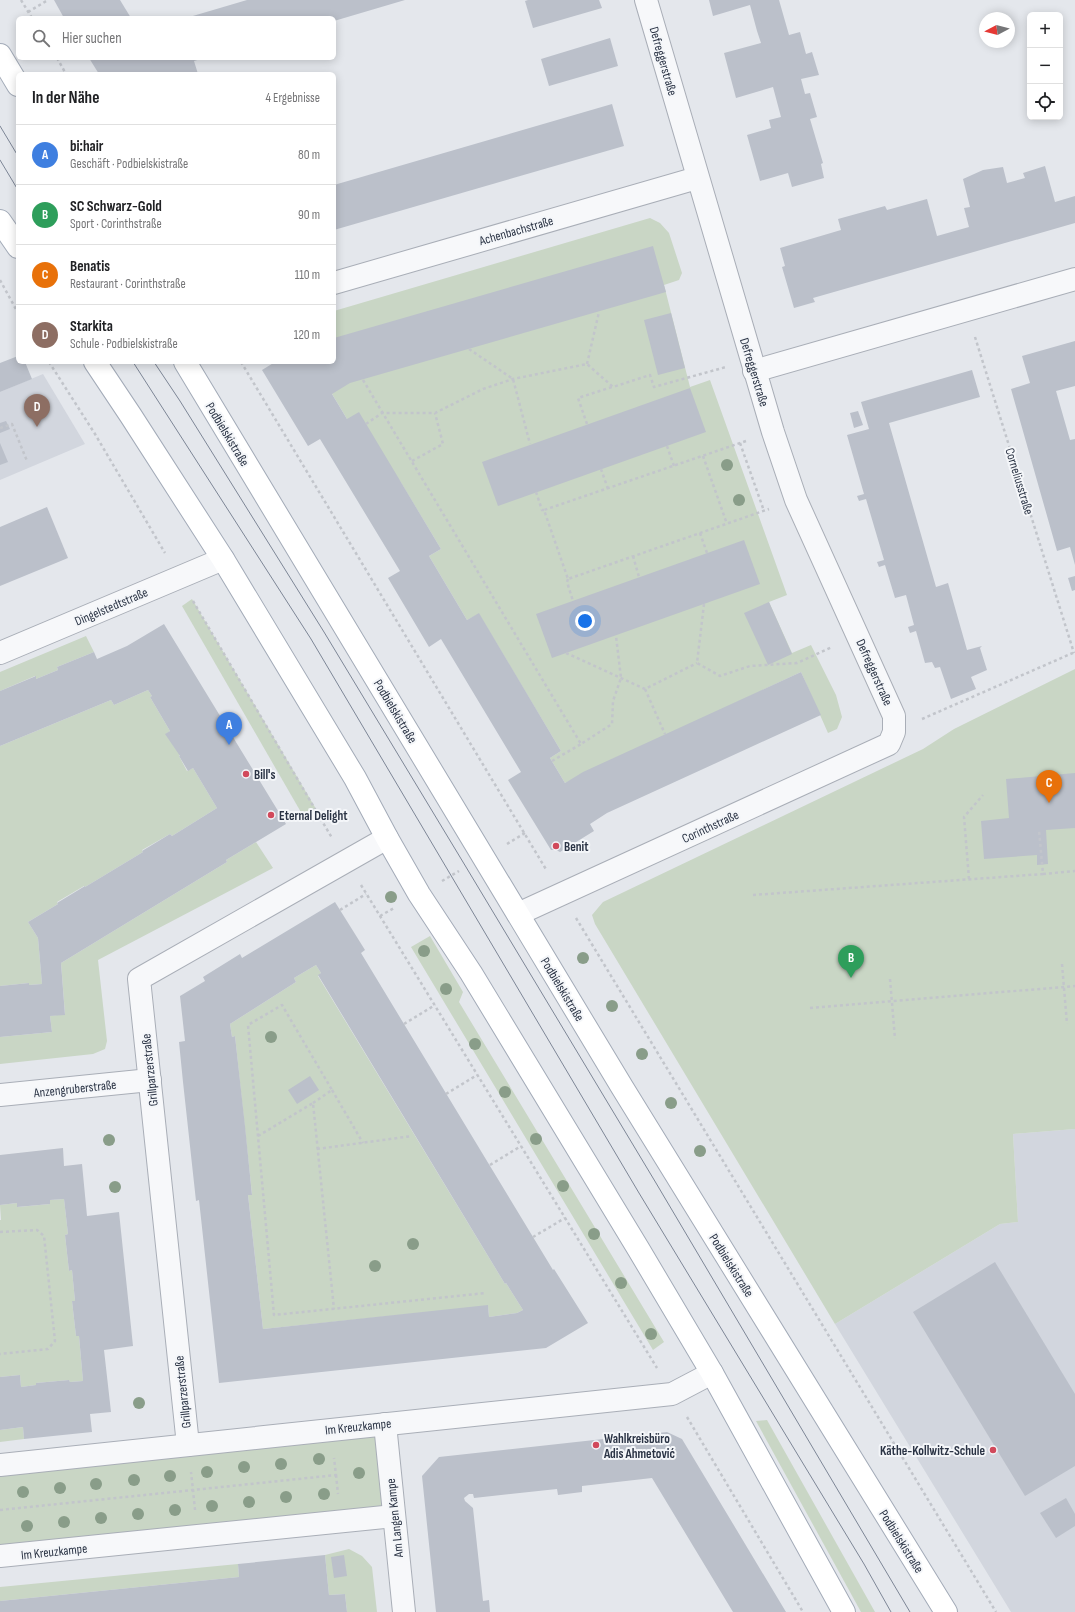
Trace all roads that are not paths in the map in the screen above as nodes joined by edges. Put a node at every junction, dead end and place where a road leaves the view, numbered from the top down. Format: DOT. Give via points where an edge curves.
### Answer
graph roads {
  1 [pos="646,0"];
  2 [pos="0,55"];
  3 [pos="16,82"];
  4 [pos="697,178"];
  5 [pos="0,220"];
  6 [pos="16,244"];
  7 [pos="1075,279"];
  8 [pos="336,282"];
  9 [pos="96,364"];
  10 [pos="186,364"];
  11 [pos="753,365"];
  12 [pos="223,559"];
  13 [pos="0,653"];
  14 [pos="894,732"];
  15 [pos="387,838"];
  16 [pos="518,914"];
  17 [pos="150,1080"];
  18 [pos="0,1095"];
  19 [pos="712,1373"];
  20 [pos="385,1424"];
  21 [pos="188,1445"];
  22 [pos="0,1465"];
  23 [pos="394,1516"];
  24 [pos="0,1556"];
  25 [pos="404,1612"];
  26 [pos="844,1612"];
  27 [pos="946,1612"];
  1 -- 4 [label="street, Defreggerstraße"];
  2 -- 3 [label="main road"];
  4 -- 8 [label="street, Achenbachstraße"];
  4 -- 11 [label="street, Defreggerstraße"];
  5 -- 6 [label="main road"];
  7 -- 11 [label="street" via="967,310"];
  9 -- 12 [label="main road"];
  10 -- 16 [label="main road, Podbielskistraße"];
  11 -- 14 [label="street, Defreggerstraße" via="796,500 894,716"];
  12 -- 13 [label="street, Dingelstedtstraße"];
  12 -- 15 [label="main road" via="355,778"];
  14 -- 16 [label="street, Corinthstraße" via="888,744"];
  15 -- 17 [label="street, Grillparzerstraße" via="139,979"];
  15 -- 19 [label="main road"];
  16 -- 27 [label="main road, Podbielskistraße"];
  17 -- 18 [label="street, Anzengruberstraße"];
  17 -- 21 [label="street, Grillparzerstraße"];
  19 -- 20 [label="street, Im Kreuzkampe" via="672,1394"];
  19 -- 26 [label="main road"];
  20 -- 21 [label="street, Im Kreuzkampe"];
  20 -- 23 [label="street, Am Langen Kampe"];
  21 -- 22 [label="street, Im Kreuzkampe"];
  23 -- 24 [label="street, Im Kreuzkampe"];
  23 -- 25 [label="street, Am Langen Kampe"];
}
